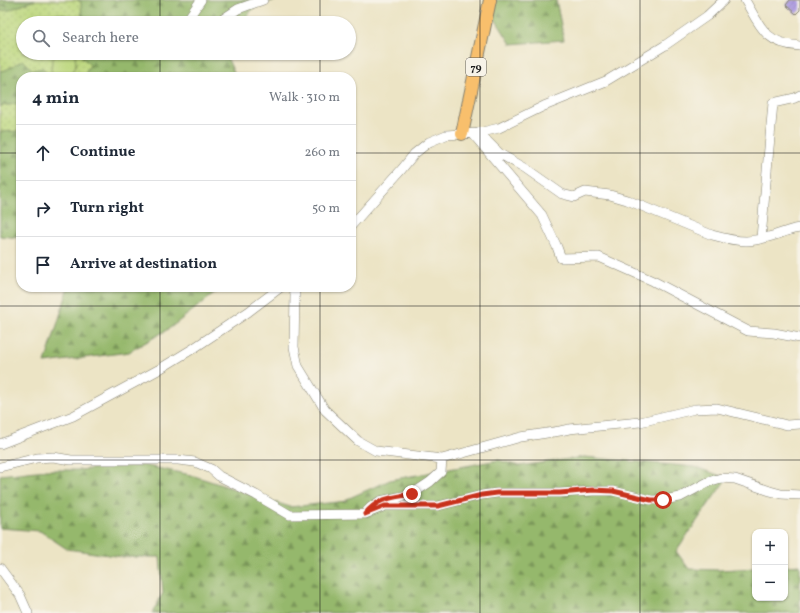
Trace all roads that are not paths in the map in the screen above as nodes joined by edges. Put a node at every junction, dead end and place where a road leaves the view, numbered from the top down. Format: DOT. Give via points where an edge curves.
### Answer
graph roads {
  1 [pos="200,0"];
  2 [pos="263,0"];
  3 [pos="490,0"];
  4 [pos="724,0"];
  5 [pos="745,0"];
  6 [pos="190,16"];
  7 [pos="228,16"];
  8 [pos="800,46"];
  9 [pos="800,95"];
  10 [pos="471,133"];
  11 [pos="356,220"];
  12 [pos="800,228"];
  13 [pos="761,238"];
  14 [pos="274,292"];
  15 [pos="295,292"];
  16 [pos="800,338"];
  17 [pos="800,424"];
  18 [pos="0,444"];
  19 [pos="442,459"];
  20 [pos="0,467"];
  21 [pos="800,496"];
  22 [pos="365,514"];
  23 [pos="0,568"];
  24 [pos="28,612"];
  1 -- 6 [label="street"];
  2 -- 7 [label="street" via="238,9"];
  3 -- 10 [label="main road, 79"];
  4 -- 10 [label="street" via="707,16 664,46 606,81 544,106 510,124"];
  5 -- 8 [label="street" via="768,36 781,43"];
  9 -- 13 [label="street" via="773,103"];
  10 -- 11 [label="street" via="446,135 421,148"];
  10 -- 13 [label="street" via="562,194 574,197 585,192 610,195 712,235 746,241"];
  10 -- 16 [label="street" via="542,215 561,258 599,258 653,281 748,330"];
  12 -- 13 [label="street"];
  14 -- 18 [label="street" via="194,348 146,376 73,416"];
  15 -- 19 [label="street" via="294,347 298,366 325,410 358,441 376,451"];
  17 -- 19 [label="street" via="787,425 717,408 695,409 640,422 521,437"];
  19 -- 22 [label="street" via="440,472 430,482 412,494 380,501"];
  20 -- 22 [label="street" via="53,457 71,460 195,462 290,515"];
  21 -- 22 [label="street" via="781,494 734,479 721,478 680,497 663,500 593,490 497,493 438,506 385,506"];
  23 -- 24 [label="street" via="20,595"];
}
